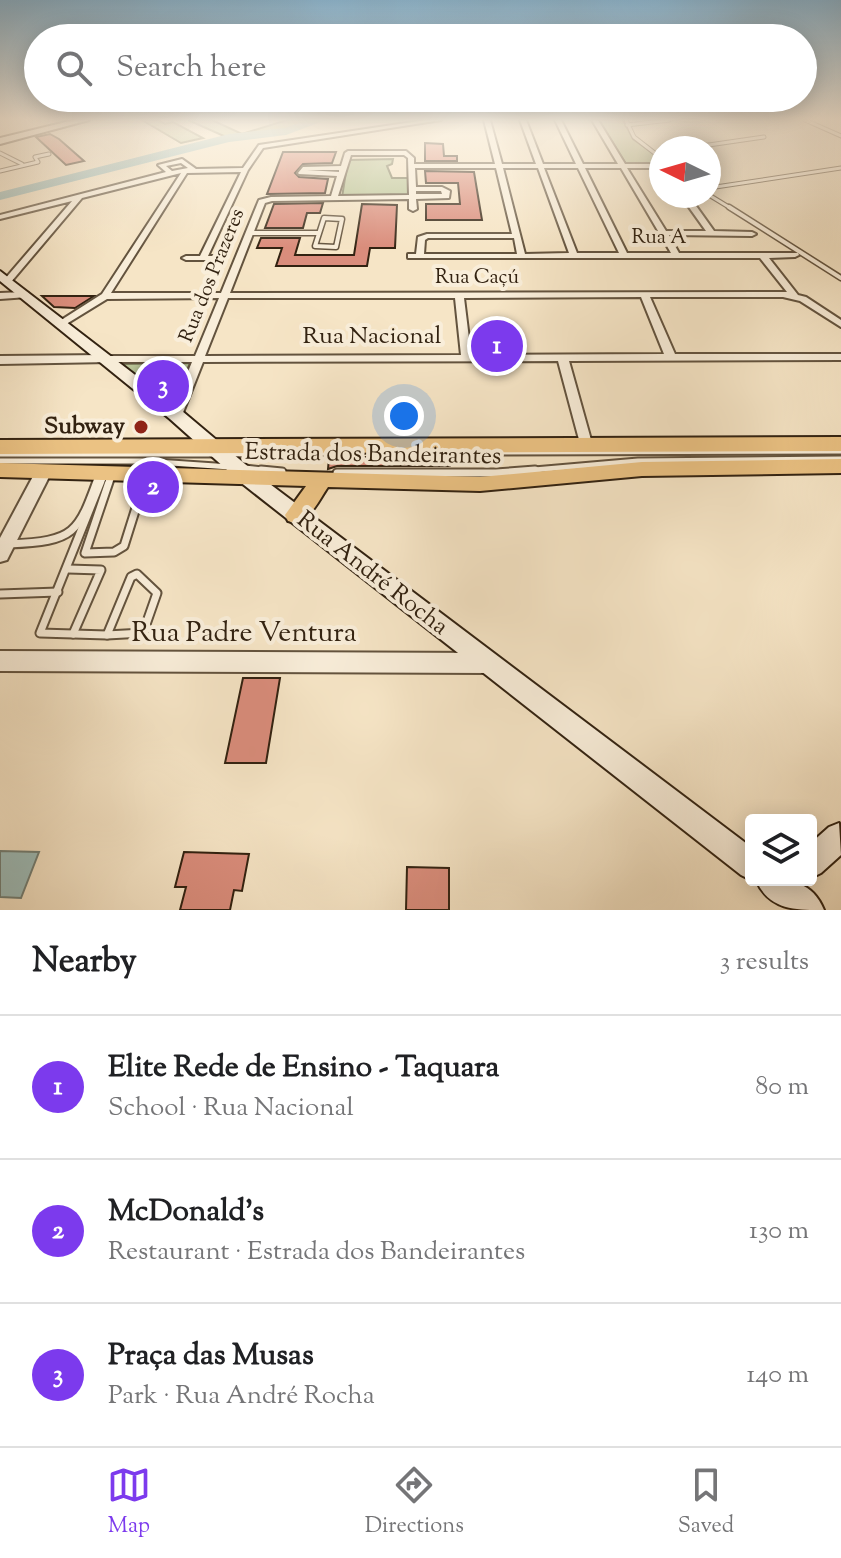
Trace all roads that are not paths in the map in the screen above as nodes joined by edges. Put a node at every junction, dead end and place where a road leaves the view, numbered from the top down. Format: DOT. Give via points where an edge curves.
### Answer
graph roads {
  1 [pos="18,162"];
  2 [pos="30,162"];
  3 [pos="174,162"];
  4 [pos="183,162"];
  5 [pos="249,162"];
  6 [pos="344,162"];
  7 [pos="411,162"];
  8 [pos="462,162"];
  9 [pos="580,162"];
  10 [pos="620,162"];
  11 [pos="23,165"];
  12 [pos="499,165"];
  13 [pos="541,165"];
  14 [pos="582,166"];
  15 [pos="622,166"];
  16 [pos="649,166"];
  17 [pos="841,168"];
  18 [pos="190,170"];
  19 [pos="245,170"];
  20 [pos="0,172"];
  21 [pos="171,173"];
  22 [pos="7,178"];
  23 [pos="721,186"];
  24 [pos="413,194"];
  25 [pos="80,196"];
  26 [pos="334,198"];
  27 [pos="721,203"];
  28 [pos="693,208"];
  29 [pos="413,209"];
  30 [pos="0,217"];
  31 [pos="249,233"];
  32 [pos="318,233"];
  33 [pos="663,233"];
  34 [pos="711,233"];
  35 [pos="752,234"];
  36 [pos="516,236"];
  37 [pos="795,255"];
  38 [pos="522,256"];
  39 [pos="574,256"];
  40 [pos="624,256"];
  41 [pos="677,256"];
  42 [pos="763,256"];
  43 [pos="186,258"];
  44 [pos="203,258"];
  45 [pos="217,258"];
  46 [pos="4,278"];
  47 [pos="841,278"];
  48 [pos="25,295"];
  49 [pos="794,295"];
  50 [pos="0,296"];
  51 [pos="105,296"];
  52 [pos="224,296"];
  53 [pos="459,296"];
  54 [pos="645,296"];
  55 [pos="60,324"];
  56 [pos="841,324"];
  57 [pos="841,357"];
  58 [pos="466,358"];
  59 [pos="671,358"];
  60 [pos="105,359"];
  61 [pos="199,359"];
  62 [pos="563,359"];
  63 [pos="0,360"];
  64 [pos="176,415"];
  65 [pos="841,444"];
  66 [pos="0,447"];
  67 [pos="587,447"];
  68 [pos="216,450"];
  69 [pos="841,451"];
  70 [pos="0,454"];
  71 [pos="841,459"];
  72 [pos="0,461"];
  73 [pos="841,466"];
  74 [pos="0,470"];
  75 [pos="44,471"];
  76 [pos="106,472"];
  77 [pos="147,474"];
  78 [pos="243,474"];
  79 [pos="320,482"];
  80 [pos="296,515"];
  81 [pos="3,550"];
  82 [pos="68,569"];
  83 [pos="58,592"];
  84 [pos="0,594"];
  85 [pos="73,634"];
  86 [pos="107,635"];
  87 [pos="0,661"];
  88 [pos="488,663"];
  89 [pos="840,838"];
  90 [pos="817,858"];
  91 [pos="745,860"];
  92 [pos="784,890"];
  93 [pos="809,910"];
  1 -- 11 [label="lane"];
  2 -- 11 [label="lane"];
  3 -- 21 [label="street" via="161,165"];
  4 -- 18 [label="street"];
  5 -- 19 [label="street"];
  6 -- 26 [label="street"];
  7 -- 24 [label="street"];
  8 -- 12 [label="street"];
  9 -- 14 [label="street"];
  10 -- 15 [label="street"];
  11 -- 20 [label="lane"];
  12 -- 13 [label="street"];
  12 -- 36 [label="street"];
  13 -- 14 [label="street"];
  13 -- 39 [label="street"];
  14 -- 15 [label="street"];
  14 -- 40 [label="street"];
  15 -- 16 [label="street"];
  15 -- 33 [label="street"];
  17 -- 23 [label="lane"];
  18 -- 19 [label="street"];
  18 -- 21 [label="street"];
  18 -- 51 [label="street"];
  19 -- 44 [label="street"];
  20 -- 22 [label="lane"];
  21 -- 25 [label="street"];
  24 -- 26 [label="street, Rua dos Prazeres"];
  24 -- 29 [label="street"];
  25 -- 30 [label="street"];
  25 -- 46 [label="street"];
  26 -- 31 [label="street, Rua dos Prazeres" via="264,200"];
  27 -- 47 [label="lane"];
  28 -- 34 [label="street"];
  31 -- 32 [label="lane"];
  31 -- 52 [label="street, Rua dos Prazeres"];
  32 -- 32 [label="lane" via="323,219 342,219 336,247 315,246"];
  33 -- 34 [label="street"];
  33 -- 41 [label="street"];
  34 -- 35 [label="street"];
  36 -- 38 [label="street"];
  36 -- 38 [label="street, Rua A" via="427,236 416,256"];
  37 -- 42 [label="street, Rua A"];
  38 -- 39 [label="street, Rua A"];
  39 -- 40 [label="street, Rua A"];
  40 -- 41 [label="street, Rua A"];
  41 -- 42 [label="street, Rua A"];
  42 -- 49 [label="street"];
  43 -- 44 [label="street"];
  44 -- 45 [label="street"];
  46 -- 48 [label="main road, Rua André Rocha"];
  48 -- 50 [label="street"];
  48 -- 55 [label="main road, Rua André Rocha"];
  49 -- 54 [label="street, Rua Caçú"];
  49 -- 56 [label="street"];
  51 -- 52 [label="street, Rua Caçú"];
  51 -- 55 [label="street"];
  52 -- 53 [label="street, Rua Caçú"];
  52 -- 61 [label="street, Rua dos Prazeres"];
  53 -- 54 [label="street, Rua Caçú"];
  53 -- 58 [label="street"];
  54 -- 59 [label="street"];
  55 -- 60 [label="main road, Rua André Rocha"];
  57 -- 59 [label="street, Rua Nacional"];
  58 -- 61 [label="street, Rua Nacional"];
  58 -- 62 [label="street, Rua Nacional"];
  59 -- 62 [label="street, Rua Nacional"];
  60 -- 61 [label="street, Rua Nacional"];
  60 -- 63 [label="street, Rua Nacional"];
  60 -- 64 [label="main road, Rua André Rocha"];
  61 -- 64 [label="street, Rua dos Prazeres"];
  62 -- 67 [label="street"];
  64 -- 68 [label="main road, Rua André Rocha"];
  65 -- 67 [label="main road, Estrada dos Bandeirantes"];
  66 -- 68 [label="main road, Estrada dos Bandeirantes"];
  67 -- 68 [label="main road, Estrada dos Bandeirantes"];
  68 -- 69 [label="lane"];
  68 -- 70 [label="lane"];
  68 -- 78 [label="main road, Rua André Rocha"];
  71 -- 78 [label="lane" via="638,461 496,473"];
  72 -- 78 [label="lane" via="142,461"];
  73 -- 79 [label="main road, Estrada dos Bandeirantes" via="642,469 502,484"];
  74 -- 75 [label="main road, Estrada dos Bandeirantes"];
  75 -- 76 [label="main road, Estrada dos Bandeirantes"];
  75 -- 81 [label="street"];
  76 -- 77 [label="main road, Estrada dos Bandeirantes"];
  76 -- 77 [label="lane" via="85,553 114,552 124,546"];
  76 -- 81 [label="lane" via="74,534"];
  76 -- 82 [label="lane"];
  77 -- 78 [label="main road, Estrada dos Bandeirantes"];
  78 -- 79 [label="main road, Estrada dos Bandeirantes"];
  78 -- 80 [label="main road, Rua André Rocha"];
  79 -- 80 [label="main road"];
  80 -- 88 [label="main road, Rua André Rocha"];
  82 -- 83 [label="lane"];
  82 -- 85 [label="lane" via="101,570"];
  83 -- 84 [label="lane"];
  83 -- 85 [label="lane" via="40,633"];
  85 -- 86 [label="lane"];
  86 -- 86 [label="lane" via="139,635 144,630 157,593 137,574 131,577"];
  87 -- 88 [label="street, Rua Padre Ventura"];
  88 -- 91 [label="main road, Rua André Rocha"];
  89 -- 90 [label="main road"];
  92 -- 93 [label="main road"];
}
